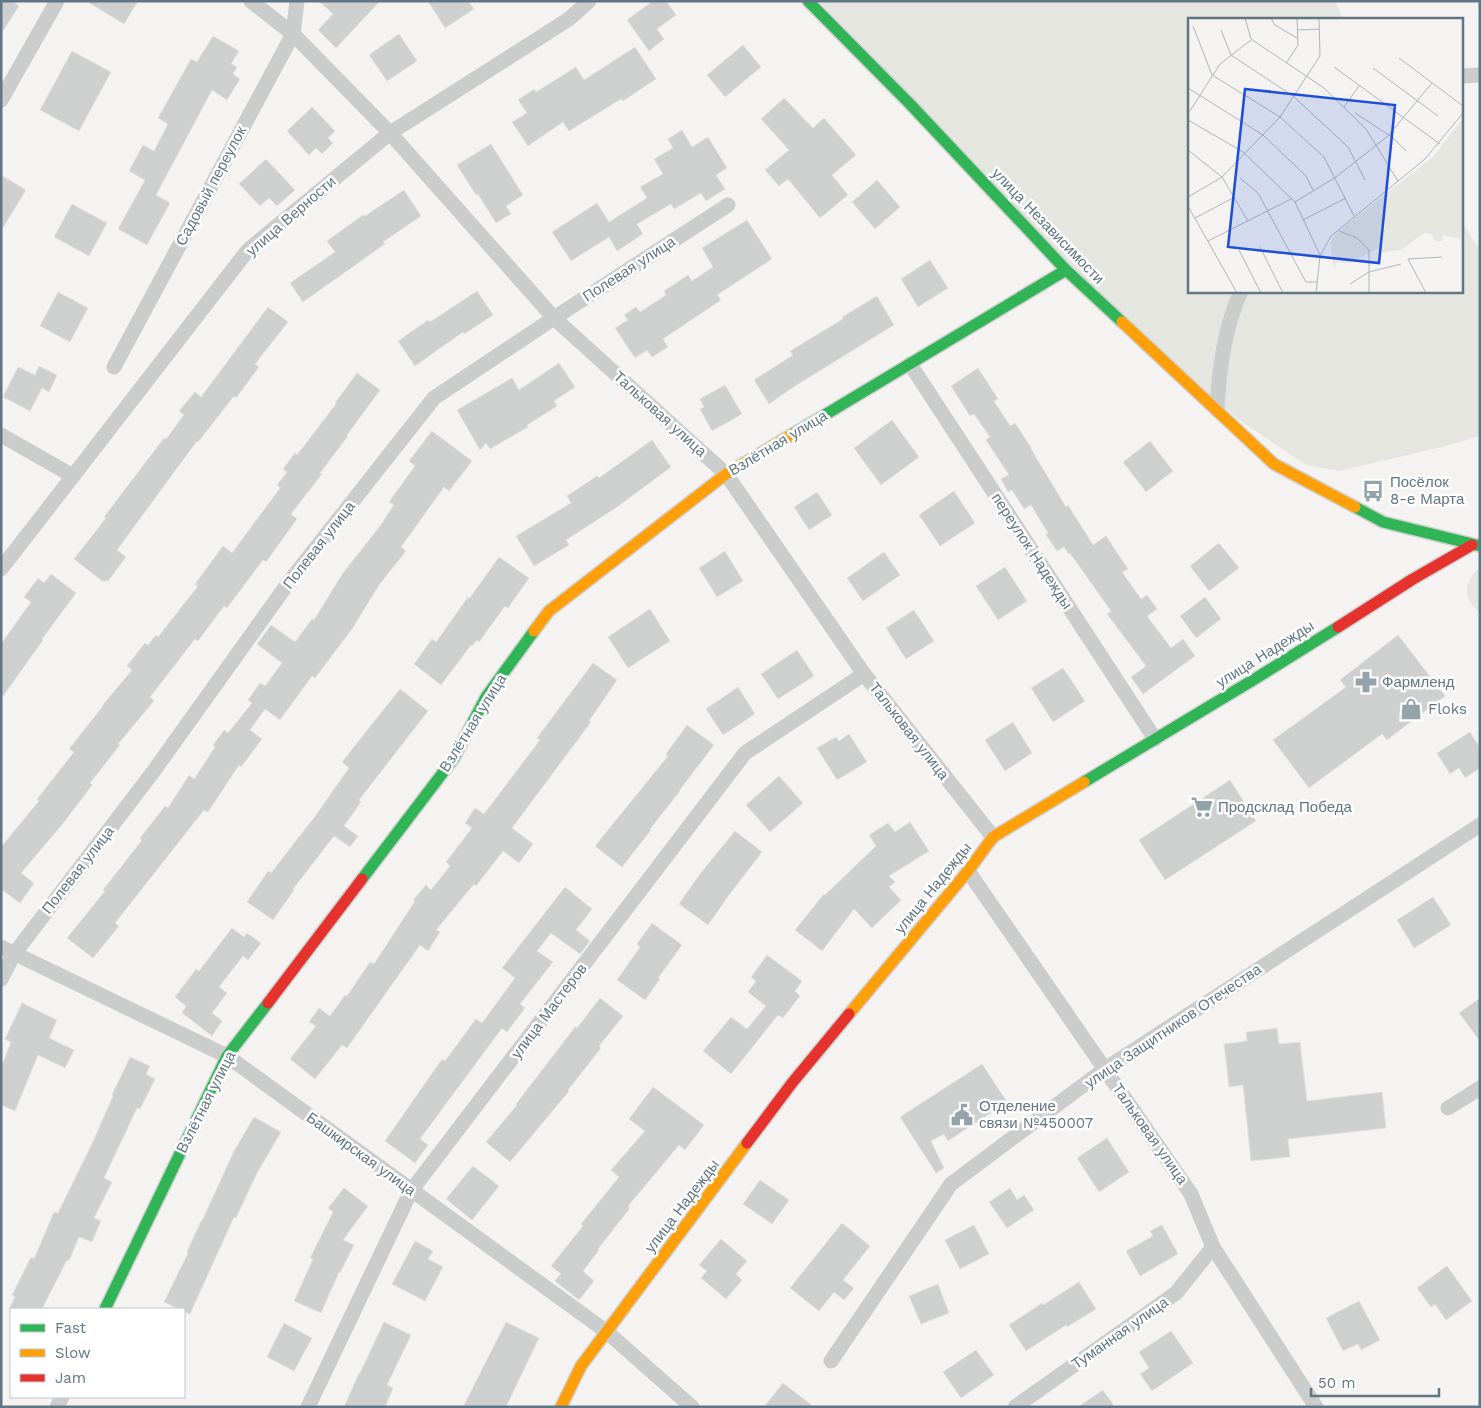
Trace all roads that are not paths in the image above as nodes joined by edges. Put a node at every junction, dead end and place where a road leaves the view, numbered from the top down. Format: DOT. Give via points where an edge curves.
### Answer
graph roads {
  1 [pos="57,1"];
  2 [pos="251,1"];
  3 [pos="297,1"];
  4 [pos="589,1"];
  5 [pos="808,1"];
  6 [pos="293,34"];
  7 [pos="1,100"];
  8 [pos="390,133"];
  9 [pos="728,205"];
  10 [pos="1066,270"];
  11 [pos="1241,292"];
  12 [pos="554,318"];
  13 [pos="910,364"];
  14 [pos="114,367"];
  15 [pos="1217,410"];
  16 [pos="1,434"];
  17 [pos="726,474"];
  18 [pos="74,476"];
  19 [pos="1476,545"];
  20 [pos="1,569"];
  21 [pos="864,674"];
  22 [pos="1155,739"];
  23 [pos="1480,825"];
  24 [pos="993,837"];
  25 [pos="968,871"];
  26 [pos="7,950"];
  27 [pos="1,979"];
  28 [pos="227,1056"];
  29 [pos="1105,1069"];
  30 [pos="1480,1088"];
  31 [pos="1448,1108"];
  32 [pos="411,1191"];
  33 [pos="1212,1247"];
  34 [pos="104,1308"];
  35 [pos="607,1332"];
  36 [pos="831,1361"];
  37 [pos="308,1407"];
  38 [pos="561,1407"];
  39 [pos="692,1407"];
  40 [pos="1016,1407"];
  41 [pos="1316,1407"];
  1 -- 7 [label="street"];
  2 -- 6 [label="street, Тальковая улица"];
  3 -- 6 [label="street, Садовый переулок"];
  4 -- 8 [label="street, улица Верности" via="569,19"];
  5 -- 10 [label="street, улица Независимости"];
  6 -- 8 [label="street, Тальковая улица"];
  6 -- 14 [label="street, Садовый переулок"];
  8 -- 12 [label="street, Тальковая улица"];
  8 -- 18 [label="street, улица Верности" via="248,250"];
  9 -- 12 [label="street, Полевая улица"];
  10 -- 13 [label="street, Взлётная улица"];
  10 -- 15 [label="street, улица Независимости"];
  11 -- 15 [label="street" via="1227,332"];
  12 -- 17 [label="street, Тальковая улица"];
  12 -- 26 [label="street, Полевая улица" via="434,398 289,582 153,772"];
  13 -- 17 [label="street, Взлётная улица"];
  13 -- 22 [label="street, переулок Надежды"];
  15 -- 19 [label="street, улица Независимости" via="1274,464 1383,522"];
  16 -- 18 [label="street"];
  17 -- 21 [label="street, Тальковая улица"];
  17 -- 28 [label="street, Взлётная улица" via="549,611 486,696 454,758"];
  18 -- 20 [label="street, улица Верности"];
  19 -- 22 [label="street, улица Надежды" via="1412,579"];
  21 -- 24 [label="street, Тальковая улица"];
  21 -- 32 [label="street, улица Мастеров" via="745,753"];
  22 -- 24 [label="street, улица Надежды"];
  23 -- 29 [label="street, улица Защитников Отечества"];
  24 -- 25 [label="street, улица Надежды"];
  25 -- 29 [label="street, Тальковая улица"];
  25 -- 35 [label="street, улица Надежды" via="792,1083"];
  26 -- 27 [label="street, Полевая улица"];
  26 -- 28 [label="street, Башкирская улица"];
  28 -- 32 [label="street, Башкирская улица"];
  28 -- 34 [label="street, Взлётная улица"];
  29 -- 33 [label="street, Тальковая улица" via="1191,1194"];
  29 -- 36 [label="street, улица Защитников Отечества" via="951,1184"];
  30 -- 31 [label="street"];
  32 -- 35 [label="street, Башкирская улица"];
  32 -- 37 [label="street, улица Мастеров"];
  33 -- 40 [label="street, Туманная улица" via="1176,1292"];
  33 -- 41 [label="street, Тальковая улица"];
  35 -- 38 [label="street, улица Надежды" via="581,1366"];
  35 -- 39 [label="street, Башкирская улица"];
}
